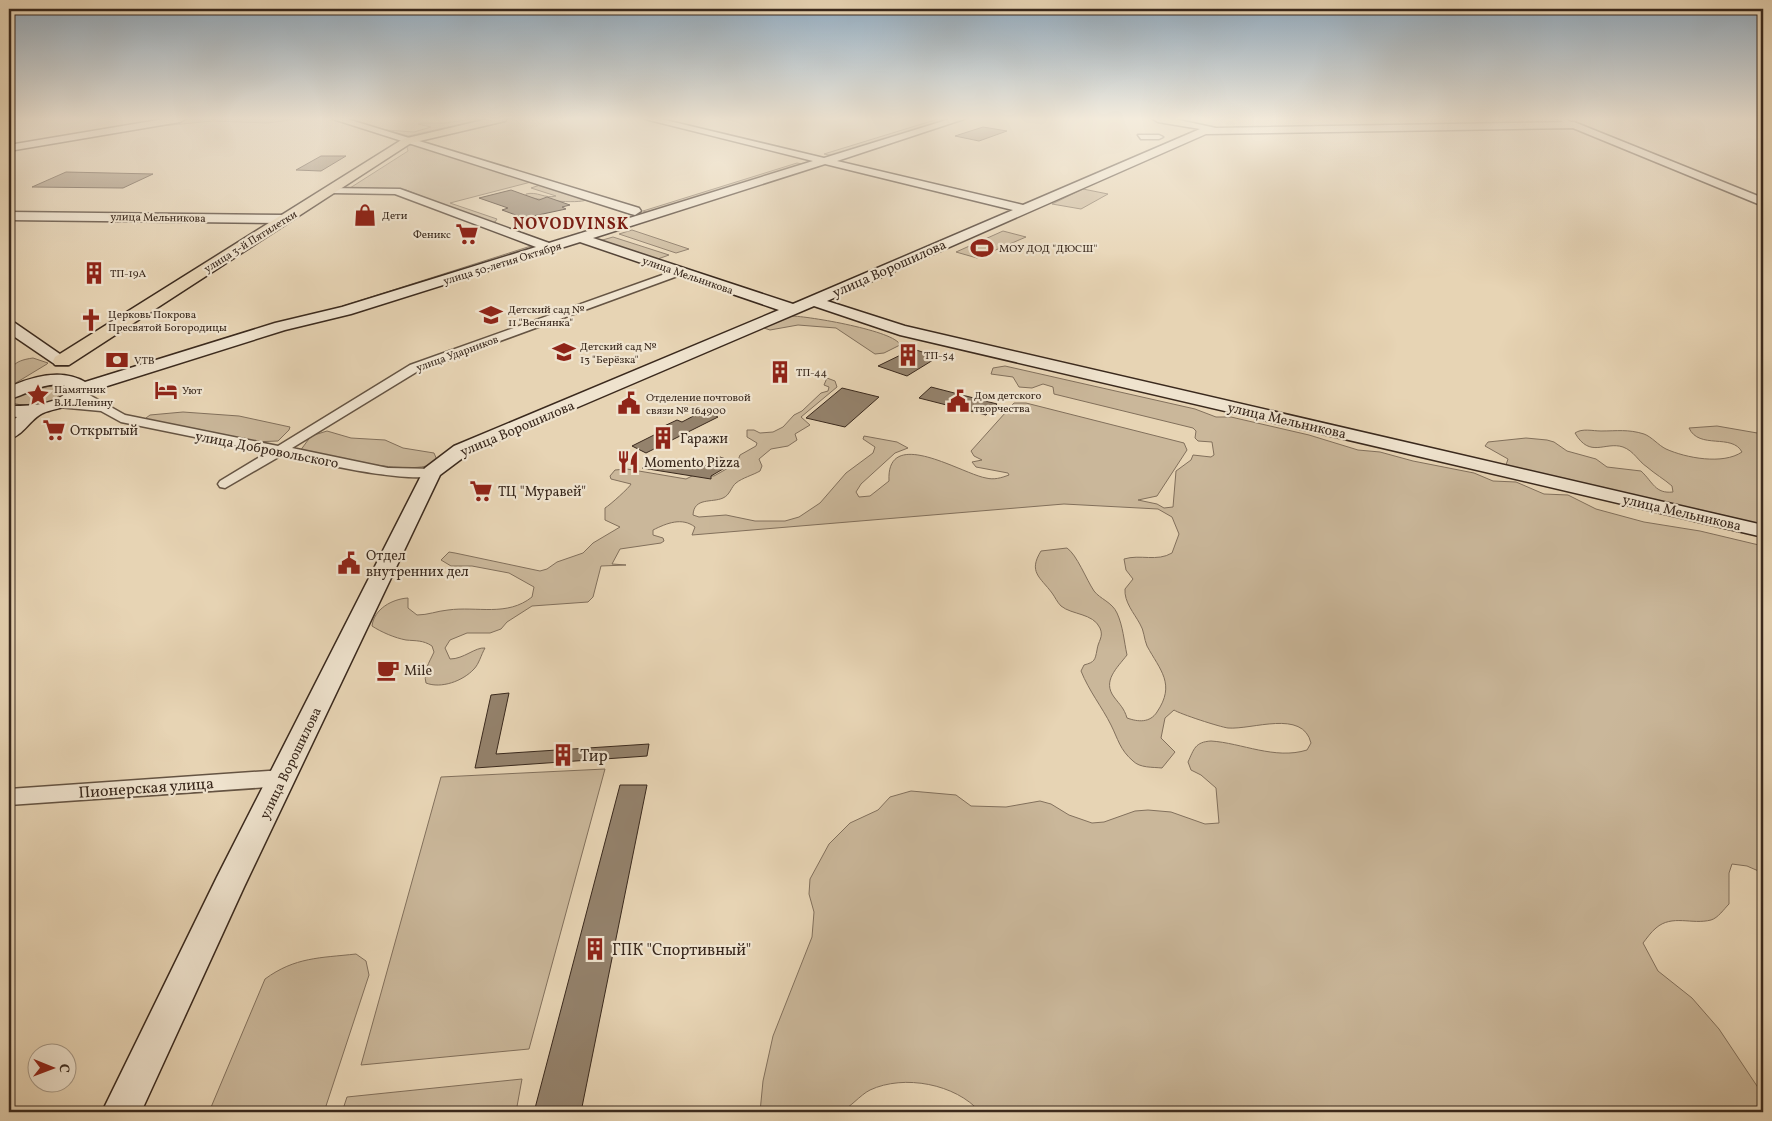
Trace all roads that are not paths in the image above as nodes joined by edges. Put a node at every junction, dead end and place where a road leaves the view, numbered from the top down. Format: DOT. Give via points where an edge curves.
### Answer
graph roads {
  1 [pos="361,171"];
  2 [pos="506,171"];
  3 [pos="762,171"];
  4 [pos="793,171"];
  5 [pos="869,171"];
  6 [pos="1114,171"];
  7 [pos="1688,171"];
  8 [pos="332,190"];
  9 [pos="1763,202"];
  10 [pos="1024,209"];
  11 [pos="635,211"];
  12 [pos="9,216"];
  13 [pos="30,216"];
  14 [pos="285,220"];
  15 [pos="9,226"];
  16 [pos="581,238"];
  17 [pos="535,242"];
  18 [pos="550,248"];
  19 [pos="679,272"];
  20 [pos="813,301"];
  21 [pos="795,309"];
  22 [pos="9,326"];
  23 [pos="282,326"];
  24 [pos="62,360"];
  25 [pos="26,386"];
  26 [pos="75,386"];
  27 [pos="9,394"];
  28 [pos="58,403"];
  29 [pos="106,408"];
  30 [pos="37,409"];
  31 [pos="10,411"];
  32 [pos="9,434"];
  33 [pos="277,452"];
  34 [pos="432,472"];
  35 [pos="225,484"];
  36 [pos="1763,530"];
  37 [pos="283,778"];
  38 [pos="9,797"];
  39 [pos="121,1112"];
  1 -- 8 [label="main road, улица 3-й Пятилетки"];
  2 -- 11 [label="street"];
  3 -- 11 [label="street, улица 50-летия Октября"];
  4 -- 16 [label="street, улица 50-летия Октября"];
  5 -- 10 [label="street"];
  6 -- 10 [label="street, улица Ворошилова"];
  7 -- 9 [label="street"];
  8 -- 14 [label="main road, улица 3-й Пятилетки"];
  8 -- 17 [label="street" via="396,191"];
  10 -- 20 [label="street, улица Ворошилова"];
  11 -- 17 [label="street, улица 50-летия Октября"];
  12 -- 13 [label="street, улица Мельникова"];
  13 -- 14 [label="street, улица Мельникова"];
  13 -- 15 [label="street"];
  14 -- 24 [label="main road, улица 3-й Пятилетки"];
  16 -- 18 [label="street, улица 50-летия Октября"];
  16 -- 19 [label="street, улица Мельникова"];
  17 -- 18 [label="street"];
  17 -- 23 [label="street, улица 50-летия Октября" via="336,304"];
  18 -- 23 [label="street, улица 50-летия Октября" via="346,311"];
  19 -- 21 [label="street, улица Мельникова"];
  19 -- 33 [label="street, улица Ударников" via="414,368"];
  20 -- 21 [label="street, улица Ворошилова"];
  20 -- 36 [label="street, улица Мельникова" via="924,336"];
  21 -- 34 [label="street, улица Ворошилова" via="461,450"];
  22 -- 24 [label="street"];
  23 -- 26 [label="street, улица 50-летия Октября" via="129,373"];
  24 -- 25 [label="street"];
  24 -- 26 [label="street" via="57,375"];
  25 -- 26 [label="street" via="47,382"];
  25 -- 27 [label="street"];
  26 -- 28 [label="street"];
  26 -- 29 [label="street, улица Добровольского"];
  28 -- 29 [label="street"];
  28 -- 30 [label="street"];
  29 -- 33 [label="street, улица Добровольского" via="121,418"];
  30 -- 31 [label="street"];
  30 -- 32 [label="street"];
  33 -- 34 [label="street, улица Добровольского" via="388,472"];
  33 -- 35 [label="street, улица Ударников"];
  34 -- 37 [label="street, улица Ворошилова"];
  37 -- 38 [label="street, Пионерская улица"];
  37 -- 39 [label="street, улица Ворошилова"];
}
